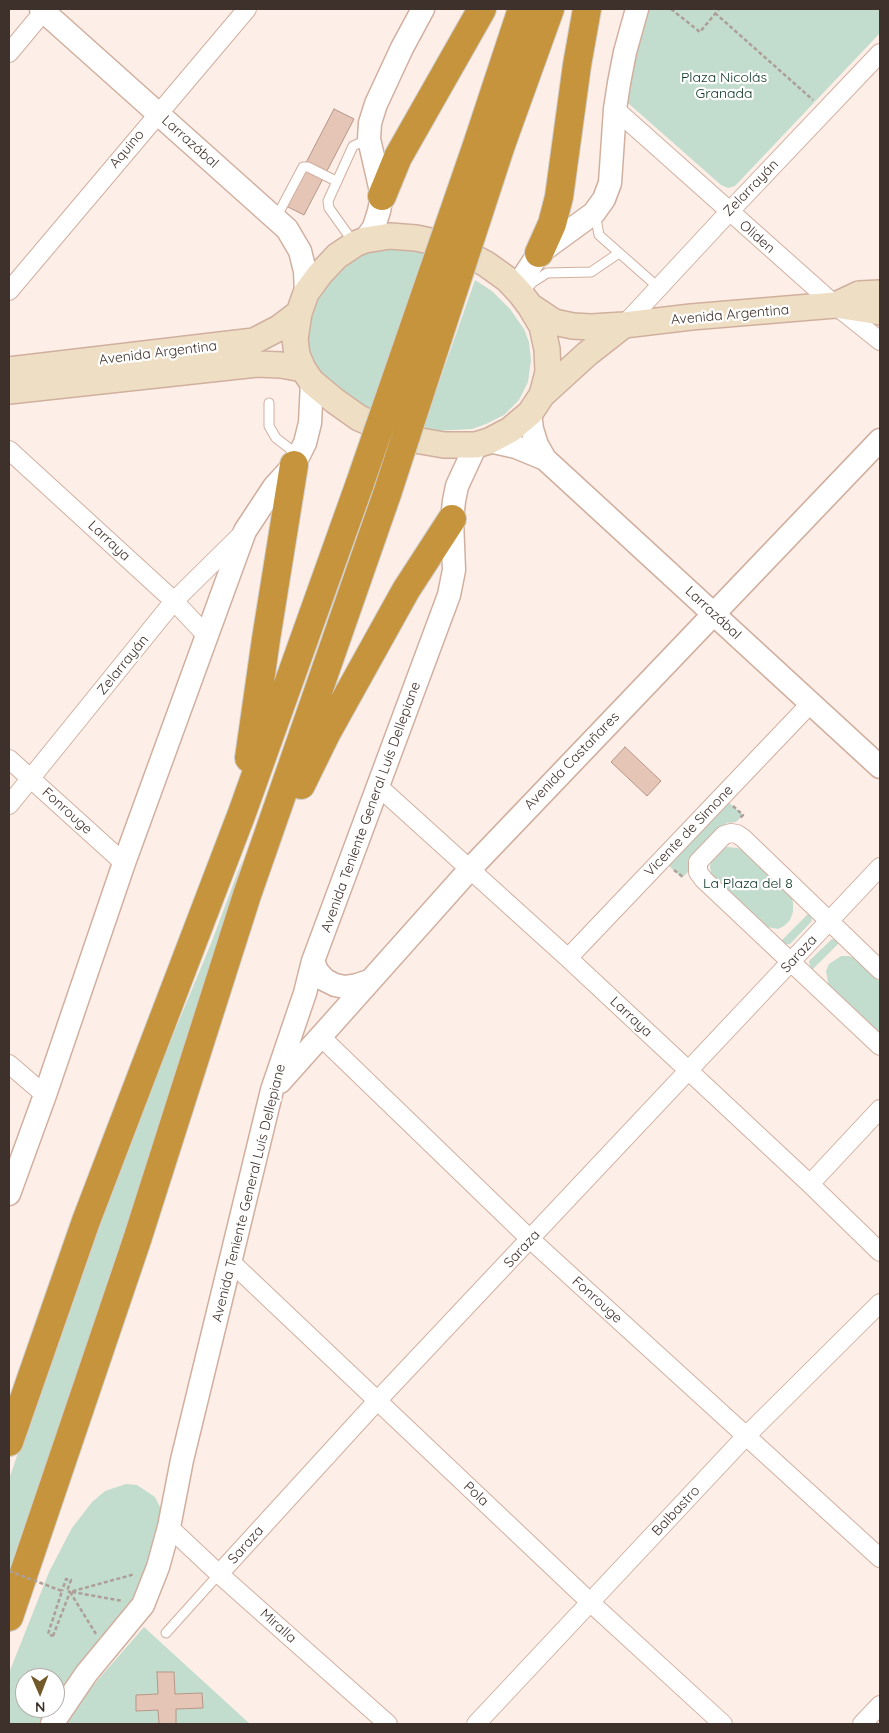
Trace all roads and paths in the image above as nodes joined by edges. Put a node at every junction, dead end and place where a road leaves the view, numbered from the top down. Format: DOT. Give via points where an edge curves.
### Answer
graph roads {
  1 [pos="247,9"];
  2 [pos="423,9"];
  3 [pos="482,9"];
  4 [pos="522,9"];
  5 [pos="550,9"];
  6 [pos="587,9"];
  7 [pos="637,9"];
  8 [pos="671,9"];
  9 [pos="719,9"];
  10 [pos="42,10"];
  11 [pos="715,13"];
  12 [pos="9,53"];
  13 [pos="880,53"];
  14 [pos="615,108"];
  15 [pos="826,111"];
  16 [pos="158,113"];
  17 [pos="370,139"];
  18 [pos="490,144"];
  19 [pos="336,181"];
  20 [pos="382,196"];
  21 [pos="594,212"];
  22 [pos="729,212"];
  23 [pos="276,219"];
  24 [pos="360,242"];
  25 [pos="539,253"];
  26 [pos="619,253"];
  27 [pos="659,288"];
  28 [pos="9,291"];
  29 [pos="880,294"];
  30 [pos="523,296"];
  31 [pos="302,303"];
  32 [pos="835,305"];
  33 [pos="880,312"];
  34 [pos="624,325"];
  35 [pos="880,341"];
  36 [pos="9,370"];
  37 [pos="308,375"];
  38 [pos="9,391"];
  39 [pos="269,403"];
  40 [pos="536,404"];
  41 [pos="880,440"];
  42 [pos="483,443"];
  43 [pos="9,450"];
  44 [pos="545,459"];
  45 [pos="296,460"];
  46 [pos="452,519"];
  47 [pos="245,531"];
  48 [pos="174,601"];
  49 [pos="713,613"];
  50 [pos="206,635"];
  51 [pos="811,703"];
  52 [pos="9,759"];
  53 [pos="880,767"];
  54 [pos="31,779"];
  55 [pos="378,787"];
  56 [pos="9,805"];
  57 [pos="242,813"];
  58 [pos="124,863"];
  59 [pos="880,867"];
  60 [pos="470,869"];
  61 [pos="247,895"];
  62 [pos="829,922"];
  63 [pos="568,958"];
  64 [pos="313,960"];
  65 [pos="791,962"];
  66 [pos="880,970"];
  67 [pos="369,981"];
  68 [pos="320,1036"];
  69 [pos="880,1046"];
  70 [pos="9,1064"];
  71 [pos="688,1071"];
  72 [pos="272,1090"];
  73 [pos="45,1096"];
  74 [pos="880,1109"];
  75 [pos="810,1184"];
  76 [pos="9,1194"];
  77 [pos="530,1239"];
  78 [pos="880,1252"];
  79 [pos="231,1262"];
  80 [pos="880,1303"];
  81 [pos="377,1401"];
  82 [pos="746,1436"];
  83 [pos="9,1442"];
  84 [pos="169,1527"];
  85 [pos="880,1558"];
  86 [pos="158,1567"];
  87 [pos="9,1572"];
  88 [pos="219,1574"];
  89 [pos="62,1591"];
  90 [pos="70,1592"];
  91 [pos="591,1603"];
  92 [pos="143,1605"];
  93 [pos="9,1617"];
  94 [pos="166,1633"];
  95 [pos="106,1650"];
  96 [pos="880,1705"];
  97 [pos="52,1724"];
  98 [pos="388,1724"];
  99 [pos="476,1724"];
  100 [pos="723,1724"];
  101 [pos="862,1724"];
  1 -- 16 [label="street, Aquino"];
  2 -- 17 [label="street" via="376,104 370,123"];
  3 -- 20 [label="highway" via="398,157"];
  4 -- 18 [label="highway"];
  5 -- 18 [label="highway"];
  6 -- 25 [label="highway" via="559,197"];
  7 -- 14 [label="street"];
  8 -- 11 [label="path" via="700,32"];
  9 -- 11 [label="path"];
  10 -- 12 [label="street"];
  10 -- 16 [label="street, Larrazábal"];
  11 -- 15 [label="path"];
  13 -- 15 [label="street, Zelarrayán"];
  14 -- 21 [label="street" via="610,183"];
  14 -- 22 [label="street, Oliden"];
  15 -- 22 [label="street, Zelarrayán"];
  16 -- 23 [label="street, Larrazábal"];
  16 -- 28 [label="street, Aquino"];
  17 -- 19 [label="lane" via="353,146"];
  17 -- 20 [label="street"];
  18 -- 57 [label="highway, bridge" via="360,483"];
  18 -- 61 [label="highway, bridge" via="387,494"];
  19 -- 23 [label="lane" via="303,167"];
  19 -- 24 [label="lane" via="328,208"];
  20 -- 24 [label="street" via="374,227"];
  21 -- 25 [label="street"];
  21 -- 26 [label="lane" via="599,235"];
  22 -- 27 [label="street, Zelarrayán"];
  22 -- 32 [label="street, Oliden"];
  23 -- 31 [label="street, Larrazábal" via="300,251 305,271"];
  24 -- 30 [label="main road, Avenida Argentina" via="390,236 440,243 486,264"];
  24 -- 31 [label="main road" via="334,259"];
  25 -- 30 [label="street"];
  26 -- 27 [label="lane"];
  26 -- 30 [label="lane" via="592,272 547,274 533,282"];
  27 -- 34 [label="street, Zelarrayán"];
  29 -- 32 [label="main road, Avenida Argentina" via="859,294"];
  30 -- 34 [label="main road, Avenida Argentina" via="554,322 591,327"];
  30 -- 40 [label="main road" via="542,326 547,348 548,372"];
  31 -- 36 [label="main road, Avenida Argentina" via="279,328 254,341"];
  31 -- 37 [label="main road" via="295,339 297,355"];
  32 -- 33 [label="main road, Avenida Argentina"];
  32 -- 34 [label="main road, Avenida Argentina"];
  32 -- 35 [label="street, Oliden"];
  34 -- 40 [label="main road" via="587,354"];
  37 -- 38 [label="main road, Avenida Argentina" via="281,365 257,364"];
  37 -- 42 [label="main road" via="335,401 386,430 434,443"];
  37 -- 45 [label="street" via="310,423"];
  39 -- 45 [label="lane" via="269,426"];
  40 -- 42 [label="main road" via="510,430"];
  40 -- 44 [label="street, Larrazábal" via="532,429"];
  41 -- 49 [label="street, Avenida Castañares"];
  42 -- 44 [label="street, Larrazábal" via="516,447"];
  42 -- 46 [label="street, Avenida Teniente General Luís Dellepiane" via="457,486"];
  43 -- 48 [label="street, Larraya"];
  44 -- 49 [label="street, Larrazábal"];
  45 -- 47 [label="street"];
  45 -- 57 [label="highway" via="266,639"];
  46 -- 55 [label="street, Avenida Teniente General Luís Dellepiane" via="454,570 449,595"];
  46 -- 61 [label="highway" via="406,590 326,734"];
  47 -- 48 [label="street, Zelarrayán"];
  47 -- 50 [label="street"];
  48 -- 50 [label="street, Larraya"];
  48 -- 54 [label="street, Zelarrayán"];
  49 -- 51 [label="street, Larrazábal"];
  49 -- 60 [label="street, Avenida Castañares"];
  50 -- 58 [label="street"];
  51 -- 53 [label="street, Larrazábal"];
  51 -- 63 [label="street, Vicente de Simone"];
  52 -- 54 [label="street, Fonrouge"];
  54 -- 56 [label="street, Zelarrayán"];
  54 -- 58 [label="street, Fonrouge"];
  55 -- 60 [label="street, Larraya"];
  55 -- 64 [label="street, Avenida Teniente General Luís Dellepiane"];
  57 -- 83 [label="highway" via="86,1221"];
  58 -- 73 [label="street"];
  59 -- 62 [label="street, Saraza"];
  60 -- 63 [label="street, Larraya"];
  60 -- 67 [label="street, Avenida Castañares"];
  61 -- 93 [label="highway" via="137,1240"];
  62 -- 65 [label="street, Saraza"];
  62 -- 65 [label="street, Vicente de Simone" via="743,838 731,833 724,835 698,862 698,872 704,880"];
  62 -- 66 [label="street"];
  63 -- 71 [label="street, Larraya"];
  64 -- 67 [label="street" via="321,975 335,985 345,987"];
  64 -- 72 [label="street, Avenida Teniente General Luís Dellepiane"];
  65 -- 69 [label="street"];
  65 -- 71 [label="street, Saraza"];
  67 -- 68 [label="street, Avenida Castañares"];
  68 -- 72 [label="street, Avenida Castañares"];
  68 -- 77 [label="street, Fonrouge"];
  70 -- 73 [label="street"];
  71 -- 75 [label="street, Larraya"];
  71 -- 77 [label="street, Saraza"];
  72 -- 79 [label="street, Avenida Teniente General Luís Dellepiane"];
  73 -- 76 [label="street"];
  74 -- 75 [label="street"];
  75 -- 78 [label="street, Larraya"];
  77 -- 81 [label="street, Saraza"];
  77 -- 82 [label="street, Fonrouge"];
  79 -- 81 [label="street, Pola"];
  79 -- 84 [label="street, Avenida Teniente General Luís Dellepiane"];
  80 -- 82 [label="street, Balbastro"];
  81 -- 88 [label="street, Saraza"];
  81 -- 91 [label="street, Pola"];
  82 -- 85 [label="street, Fonrouge"];
  82 -- 91 [label="street, Balbastro"];
  84 -- 86 [label="street, Avenida Teniente General Luís Dellepiane"];
  84 -- 88 [label="street, Miralla"];
  86 -- 90 [label="path"];
  86 -- 92 [label="street, Avenida Teniente General Luís Dellepiane"];
  87 -- 89 [label="path, bridge"];
  88 -- 94 [label="lane, Saraza"];
  88 -- 98 [label="street, Miralla"];
  89 -- 90 [label="path" via="66,1579 71,1580"];
  89 -- 90 [label="path, bridge" via="48,1634 53,1636"];
  90 -- 92 [label="path"];
  90 -- 95 [label="path"];
  91 -- 99 [label="street, Balbastro"];
  91 -- 100 [label="street, Pola"];
  92 -- 95 [label="street, Avenida Teniente General Luís Dellepiane"];
  95 -- 97 [label="street, Avenida Teniente General Luís Dellepiane"];
  96 -- 101 [label="street"];
}
